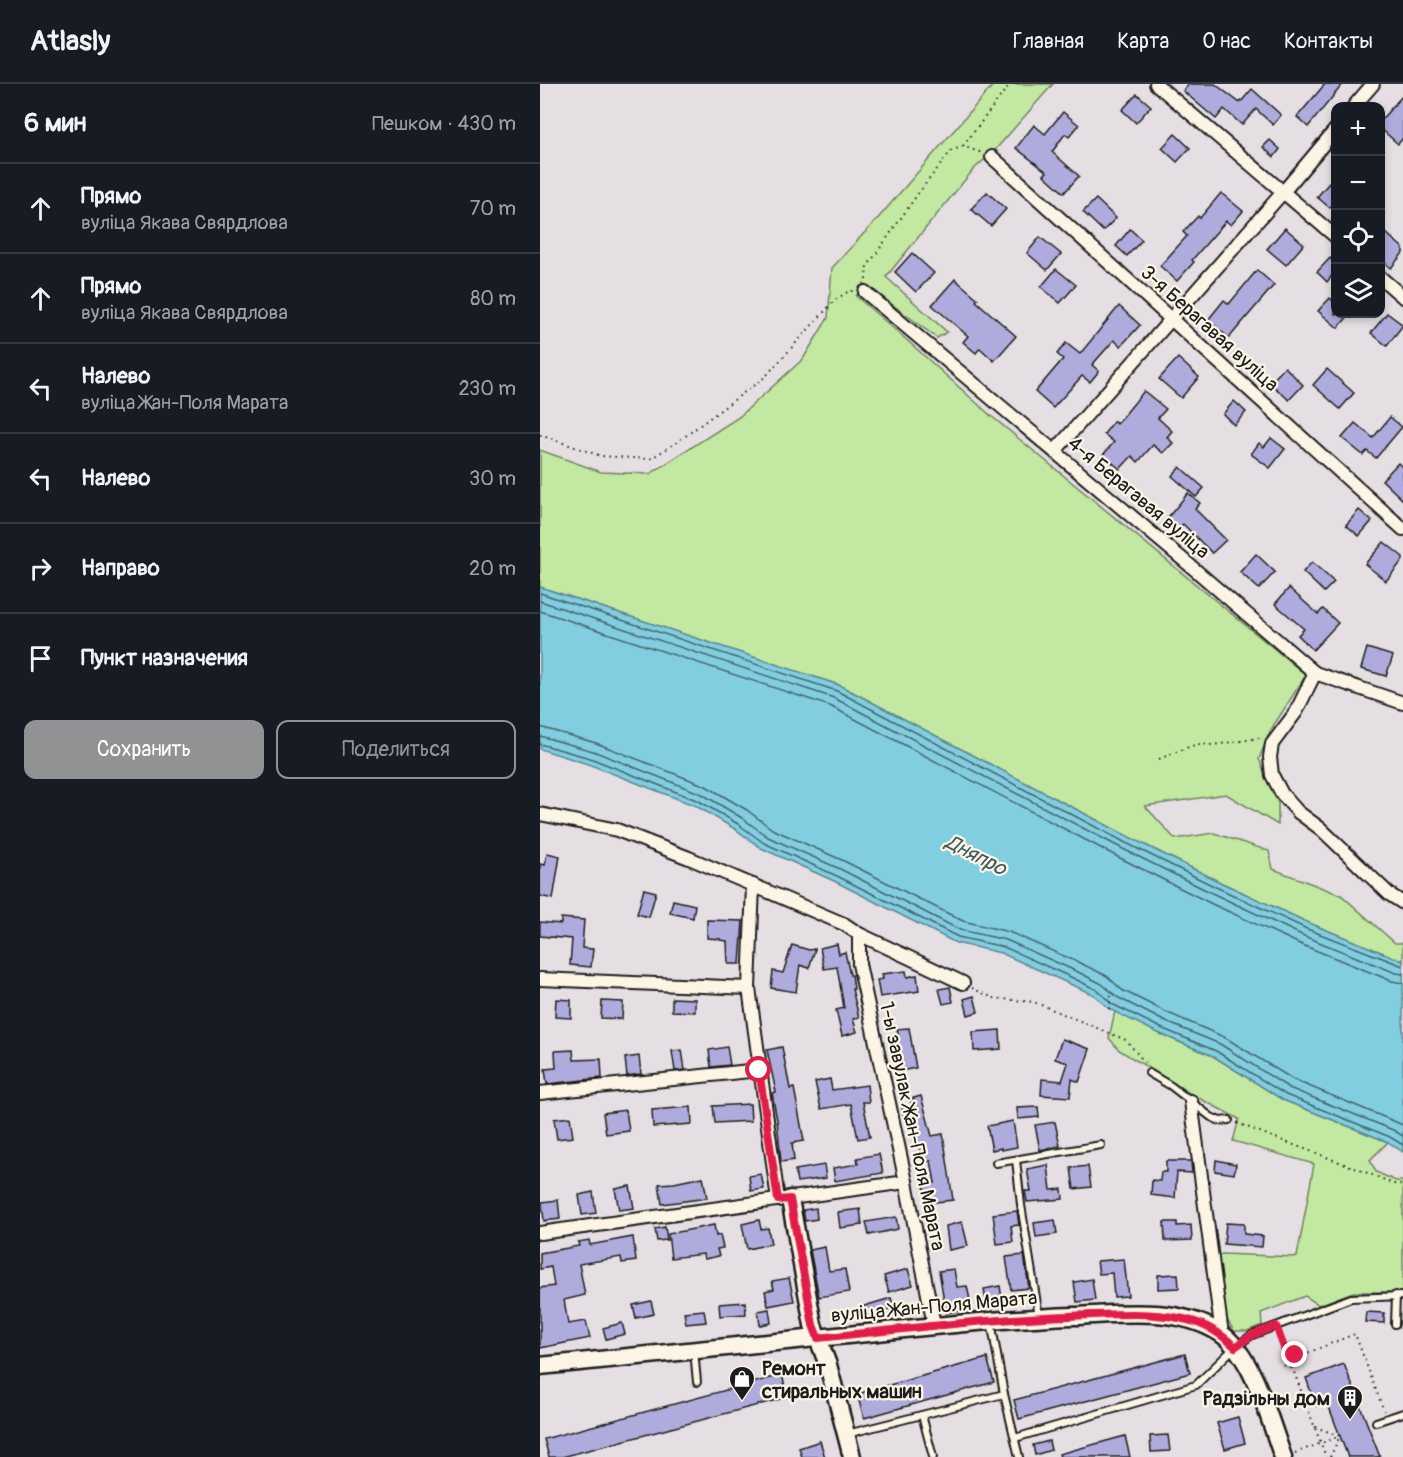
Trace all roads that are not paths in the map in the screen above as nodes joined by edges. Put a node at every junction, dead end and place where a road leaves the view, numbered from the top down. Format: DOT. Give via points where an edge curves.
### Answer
graph roads {
  1 [pos="1156,84"];
  2 [pos="1373,84"];
  3 [pos="1357,102"];
  4 [pos="1331,134"];
  5 [pos="992,157"];
  6 [pos="1284,191"];
  7 [pos="1331,233"];
  8 [pos="1385,281"];
  9 [pos="865,292"];
  10 [pos="1403,297"];
  11 [pos="1171,319"];
  12 [pos="1054,451"];
  13 [pos="1403,529"];
  14 [pos="1315,673"];
  15 [pos="1403,703"];
  16 [pos="540,814"];
  17 [pos="753,885"];
  18 [pos="1403,903"];
  19 [pos="859,934"];
  20 [pos="540,979"];
  21 [pos="963,983"];
  22 [pos="749,988"];
  23 [pos="759,1070"];
  24 [pos="1149,1072"];
  25 [pos="540,1093"];
  26 [pos="1191,1101"];
  27 [pos="1229,1120"];
  28 [pos="1101,1145"];
  29 [pos="1016,1160"];
  30 [pos="996,1163"];
  31 [pos="906,1182"];
  32 [pos="784,1200"];
  33 [pos="540,1233"];
  34 [pos="1399,1296"];
  35 [pos="1039,1317"];
  36 [pos="991,1321"];
  37 [pos="1395,1324"];
  38 [pos="934,1325"];
  39 [pos="1222,1334"];
  40 [pos="818,1338"];
  41 [pos="1235,1347"];
  42 [pos="694,1350"];
  43 [pos="540,1366"];
  44 [pos="698,1382"];
  45 [pos="1004,1394"];
  46 [pos="1403,1413"];
  47 [pos="922,1415"];
  48 [pos="1376,1422"];
  49 [pos="846,1434"];
  50 [pos="1015,1438"];
  51 [pos="1287,1456"];
  52 [pos="852,1457"];
  53 [pos="933,1457"];
  54 [pos="1019,1457"];
  1 -- 6 [label="street"];
  2 -- 3 [label="street"];
  4 -- 6 [label="street"];
  5 -- 11 [label="street, 3-я Берагавая вуліца"];
  6 -- 7 [label="street"];
  6 -- 11 [label="street"];
  8 -- 10 [label="street"];
  9 -- 12 [label="street, 4-я Берагавая вуліца"];
  11 -- 12 [label="street"];
  11 -- 13 [label="street, 3-я Берагавая вуліца"];
  12 -- 14 [label="street, 4-я Берагавая вуліца"];
  14 -- 15 [label="street, 4-я Берагавая вуліца"];
  14 -- 18 [label="street" via="1296,712 1272,744 1272,775 1298,812"];
  16 -- 17 [label="street" via="617,830"];
  17 -- 19 [label="street"];
  17 -- 22 [label="street"];
  19 -- 21 [label="street"];
  19 -- 31 [label="street, 1-ы завулак Жан-Поля Марата" via="859,964"];
  20 -- 22 [label="street"];
  22 -- 23 [label="street"];
  23 -- 25 [label="street"];
  23 -- 32 [label="street"];
  24 -- 26 [label="lane"];
  26 -- 27 [label="lane" via="1211,1117"];
  26 -- 39 [label="street"];
  28 -- 29 [label="lane"];
  29 -- 30 [label="lane"];
  29 -- 35 [label="lane"];
  31 -- 32 [label="street"];
  31 -- 38 [label="street, 1-ы завулак Жан-Поля Марата"];
  32 -- 33 [label="street"];
  32 -- 40 [label="street"];
  34 -- 37 [label="lane"];
  34 -- 41 [label="lane" via="1351,1298 1252,1335"];
  35 -- 36 [label="street, вуліца Жан-Поля Марата"];
  35 -- 39 [label="street, вуліца Жан-Поля Марата" via="1146,1313 1181,1318"];
  36 -- 38 [label="street, вуліца Жан-Поля Марата"];
  36 -- 45 [label="lane"];
  38 -- 40 [label="street, вуліца Жан-Поля Марата"];
  39 -- 41 [label="street"];
  40 -- 42 [label="street, вуліца Жан-Поля Марата"];
  40 -- 49 [label="street"];
  41 -- 50 [label="lane" via="1196,1385"];
  41 -- 51 [label="street" via="1245,1360"];
  42 -- 43 [label="street, вуліца Жан-Поля Марата"];
  42 -- 44 [label="lane"];
  45 -- 47 [label="lane"];
  45 -- 50 [label="lane"];
  46 -- 48 [label="lane"];
  47 -- 49 [label="lane"];
  47 -- 53 [label="lane"];
  49 -- 52 [label="street"];
  50 -- 54 [label="lane"];
}
